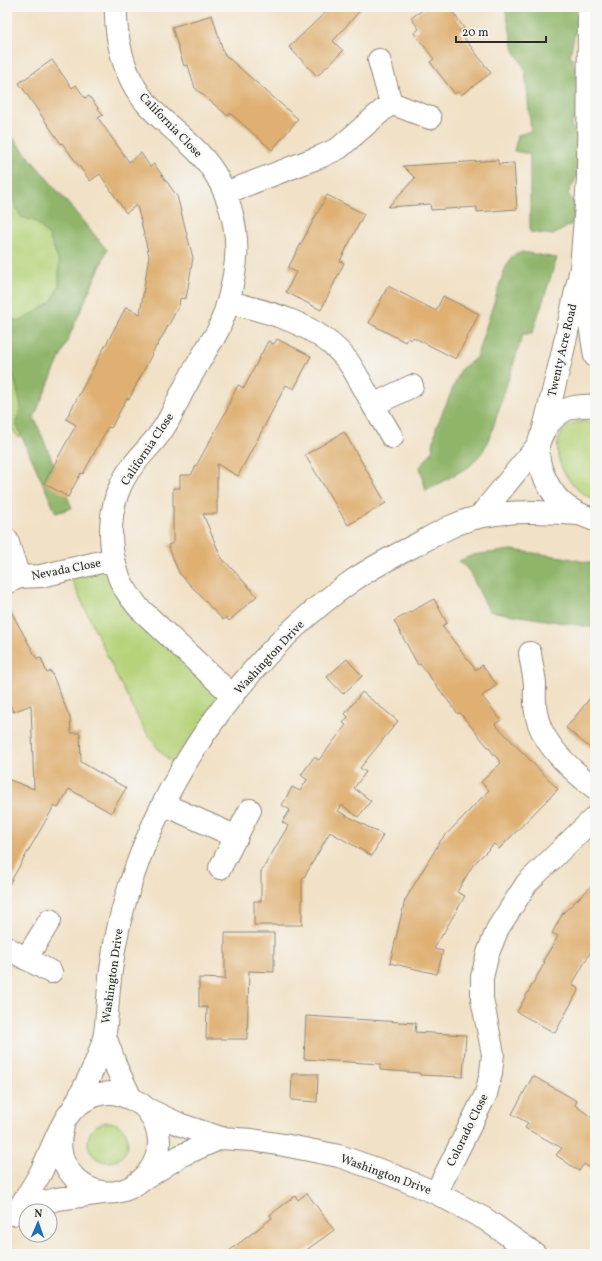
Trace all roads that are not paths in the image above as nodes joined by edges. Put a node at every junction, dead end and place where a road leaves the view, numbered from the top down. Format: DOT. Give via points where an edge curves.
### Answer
graph roads {
  1 [pos="116,7"];
  2 [pos="589,7"];
  3 [pos="379,60"];
  4 [pos="391,103"];
  5 [pos="430,118"];
  6 [pos="225,193"];
  7 [pos="580,268"];
  8 [pos="228,302"];
  9 [pos="595,356"];
  10 [pos="412,386"];
  11 [pos="373,405"];
  12 [pos="595,406"];
  13 [pos="392,437"];
  14 [pos="541,438"];
  15 [pos="479,517"];
  16 [pos="586,517"];
  17 [pos="7,540"];
  18 [pos="114,559"];
  19 [pos="13,580"];
  20 [pos="530,653"];
  21 [pos="233,696"];
  22 [pos="595,788"];
  23 [pos="163,804"];
  24 [pos="250,810"];
  25 [pos="595,817"];
  26 [pos="237,837"];
  27 [pos="220,868"];
  28 [pos="50,920"];
  29 [pos="7,948"];
  30 [pos="26,959"];
  31 [pos="51,972"];
  32 [pos="105,1036"];
  33 [pos="138,1103"];
  34 [pos="68,1116"];
  35 [pos="221,1138"];
  36 [pos="141,1181"];
  37 [pos="110,1192"];
  38 [pos="436,1193"];
  39 [pos="13,1214"];
  40 [pos="535,1254"];
  1 -- 6 [label="street, California Close" via="121,50 136,89 147,104 199,152"];
  2 -- 7 [label="street, Twenty Acre Road" via="588,179"];
  3 -- 4 [label="street"];
  4 -- 5 [label="street"];
  4 -- 6 [label="street" via="339,148"];
  6 -- 8 [label="street, California Close" via="235,227 237,249"];
  7 -- 9 [label="street, Twenty Acre Road"];
  7 -- 14 [label="street, Twenty Acre Road"];
  8 -- 11 [label="street" via="297,323 317,335 346,360"];
  8 -- 18 [label="street, California Close" via="220,326 184,388 164,429 124,478 115,500 112,519 111,540"];
  10 -- 11 [label="street"];
  11 -- 13 [label="street"];
  12 -- 14 [label="street" via="568,408 555,416"];
  14 -- 15 [label="street"];
  14 -- 16 [label="street" via="540,466 548,485 561,502"];
  15 -- 16 [label="street, Washington Drive" via="513,513"];
  15 -- 21 [label="street, Washington Drive" via="446,529 353,581 308,616 270,652"];
  17 -- 19 [label="street, Nevada Close"];
  18 -- 19 [label="street, Nevada Close"];
  18 -- 21 [label="street, California Close" via="119,578 139,608"];
  20 -- 22 [label="street" via="540,728 548,743 581,778"];
  21 -- 23 [label="street, Washington Drive" via="180,771"];
  23 -- 26 [label="street"];
  23 -- 32 [label="street, Washington Drive" via="134,873 118,929 111,968"];
  24 -- 26 [label="street"];
  25 -- 38 [label="street, Colorado Close" via="527,883 498,928 482,977 482,999 493,1054 491,1073 486,1094"];
  26 -- 27 [label="street"];
  28 -- 30 [label="street"];
  29 -- 30 [label="street"];
  30 -- 31 [label="street"];
  32 -- 33 [label="street, Washington Drive" via="117,1069"];
  32 -- 34 [label="street, Washington Drive" via="92,1074"];
  33 -- 34 [label="street" via="116,1094 100,1094 85,1099"];
  33 -- 35 [label="street, Washington Drive" via="181,1125"];
  33 -- 36 [label="street" via="154,1120 159,1136 158,1152 152,1168"];
  34 -- 37 [label="street" via="60,1138 61,1154 67,1169 78,1182 94,1190"];
  34 -- 39 [label="street, Washington Drive" via="41,1172"];
  35 -- 36 [label="street, Washington Drive" via="180,1156"];
  35 -- 38 [label="street, Washington Drive" via="252,1140 339,1156"];
  36 -- 37 [label="street" via="127,1190"];
  37 -- 39 [label="street, Washington Drive" via="57,1199"];
  38 -- 40 [label="street, Washington Drive" via="485,1219"];
}
